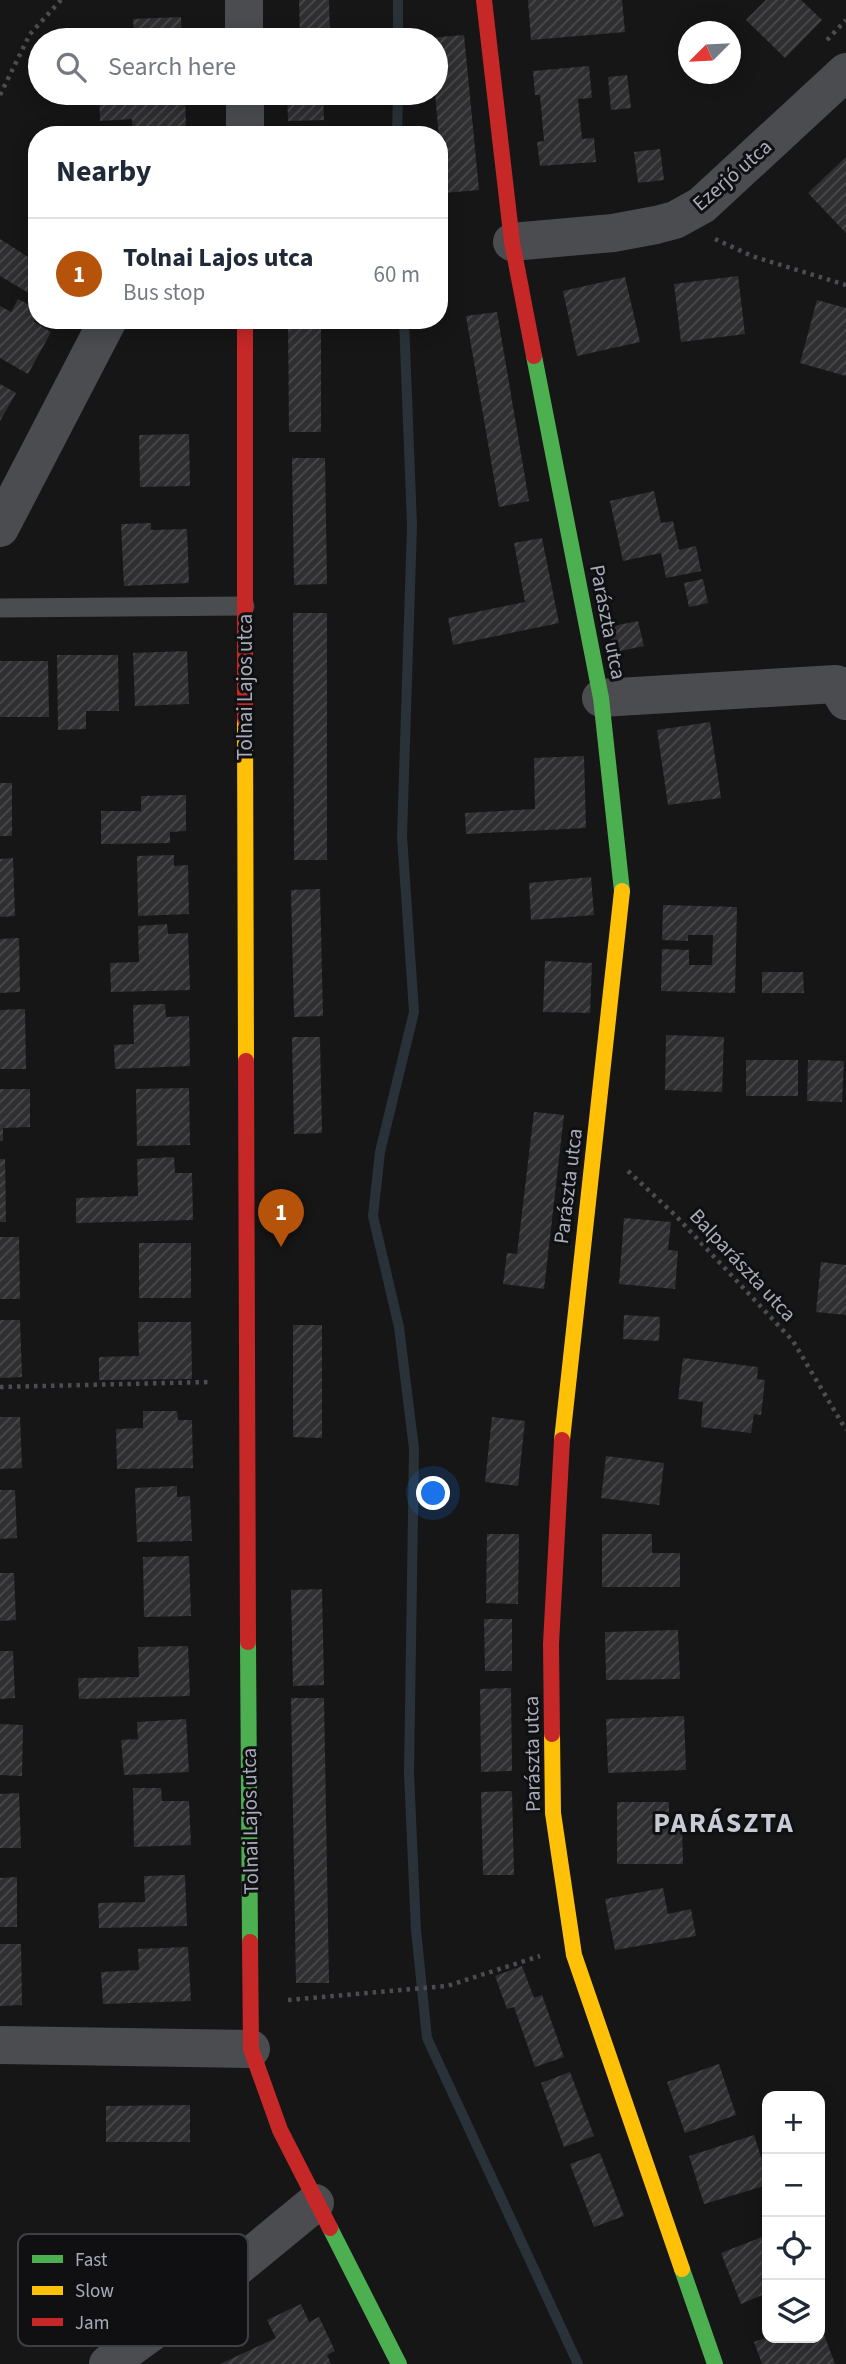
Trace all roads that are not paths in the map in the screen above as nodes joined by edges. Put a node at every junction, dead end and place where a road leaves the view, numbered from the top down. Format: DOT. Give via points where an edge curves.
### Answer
graph roads {
  1 [pos="244,0"];
  2 [pos="484,0"];
  3 [pos="244,28"];
  4 [pos="846,72"];
  5 [pos="245,105"];
  6 [pos="245,126"];
  7 [pos="512,242"];
  8 [pos="103,329"];
  9 [pos="245,329"];
  10 [pos="0,528"];
  11 [pos="245,606"];
  12 [pos="0,608"];
  13 [pos="601,698"];
  14 [pos="846,701"];
  15 [pos="0,2045"];
  16 [pos="251,2049"];
  17 [pos="315,2203"];
  18 [pos="248,2258"];
  19 [pos="133,2346"];
  20 [pos="108,2364"];
  21 [pos="399,2364"];
  22 [pos="715,2364"];
  1 -- 3 [label="street"];
  2 -- 7 [label="street, Parászta utca"];
  4 -- 7 [label="street, Ezerjó utca" via="702,205 675,220 613,233"];
  5 -- 6 [label="street"];
  7 -- 13 [label="street, Parászta utca"];
  8 -- 10 [label="street"];
  9 -- 11 [label="street, Tolnai Lajos utca"];
  11 -- 12 [label="lane"];
  11 -- 16 [label="street, Tolnai Lajos utca"];
  13 -- 14 [label="street" via="836,684"];
  13 -- 22 [label="street, Parászta utca" via="622,894 564,1411 551,1644 553,1813 578,1968"];
  15 -- 16 [label="street"];
  16 -- 17 [label="street, Tolnai Lajos utca" via="280,2130"];
  17 -- 18 [label="street"];
  17 -- 21 [label="street, Tolnai Lajos utca"];
  19 -- 20 [label="street"];
}
